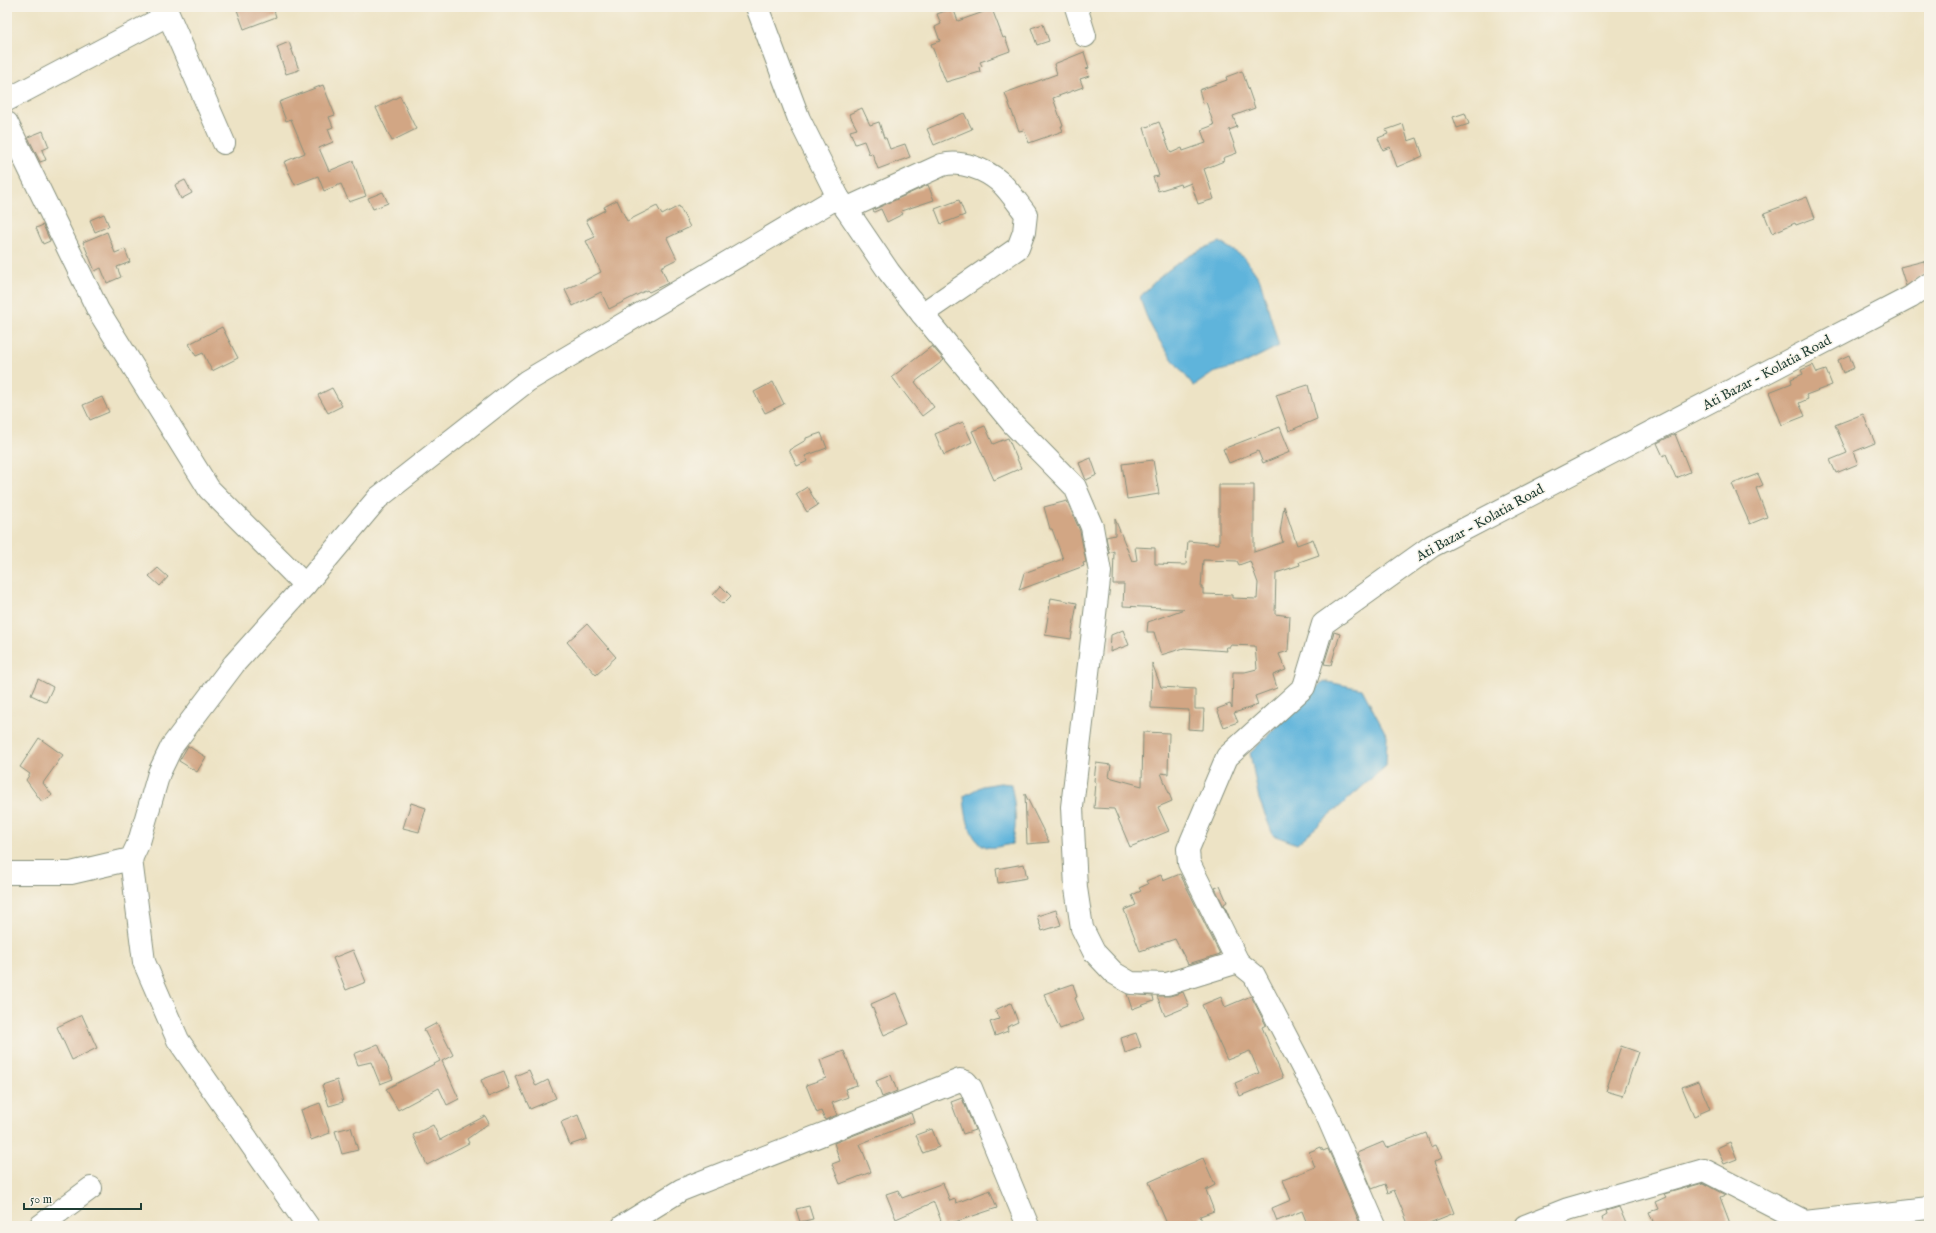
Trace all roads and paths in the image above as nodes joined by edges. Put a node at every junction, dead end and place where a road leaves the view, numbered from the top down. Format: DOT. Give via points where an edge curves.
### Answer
graph roads {
  1 [pos="757,7"];
  2 [pos="1076,7"];
  3 [pos="166,11"];
  4 [pos="1086,36"];
  5 [pos="7,100"];
  6 [pos="7,123"];
  7 [pos="224,143"];
  8 [pos="842,203"];
  9 [pos="1929,284"];
  10 [pos="922,314"];
  11 [pos="305,585"];
  12 [pos="131,858"];
  13 [pos="7,873"];
  14 [pos="1238,962"];
  15 [pos="91,1188"];
  16 [pos="1929,1208"];
  17 [pos="40,1226"];
  18 [pos="308,1226"];
  19 [pos="623,1226"];
  20 [pos="1028,1226"];
  21 [pos="1375,1226"];
  22 [pos="1525,1226"];
  1 -- 8 [label="street" via="800,119"];
  2 -- 4 [label="street"];
  3 -- 5 [label="street"];
  3 -- 7 [label="street"];
  6 -- 11 [label="street" via="98,310 209,489"];
  8 -- 10 [label="street" via="889,272"];
  8 -- 10 [label="street" via="952,162 981,171 1000,182 1026,214 1024,232 1018,248"];
  8 -- 11 [label="street" via="527,382 378,498"];
  9 -- 14 [label="street, Ati Bazar - Kolatia Road" via="1904,301 1432,546 1323,624 1304,687 1227,757 1188,849 1189,864"];
  10 -- 14 [label="street" via="1013,424 1075,487 1092,527 1100,572 1072,807 1076,888 1082,928 1094,952 1114,973 1131,983 1167,984"];
  11 -- 12 [label="street" via="234,664 172,746 159,772 139,842"];
  12 -- 13 [label="street" via="71,873"];
  12 -- 18 [label="street" via="144,962 178,1040"];
  14 -- 21 [label="street" via="1254,976 1321,1104"];
  15 -- 17 [label="street"];
  16 -- 22 [label="street" via="1804,1222 1704,1170 1568,1208"];
  19 -- 20 [label="street" via="681,1190 960,1080 971,1088"];
}
